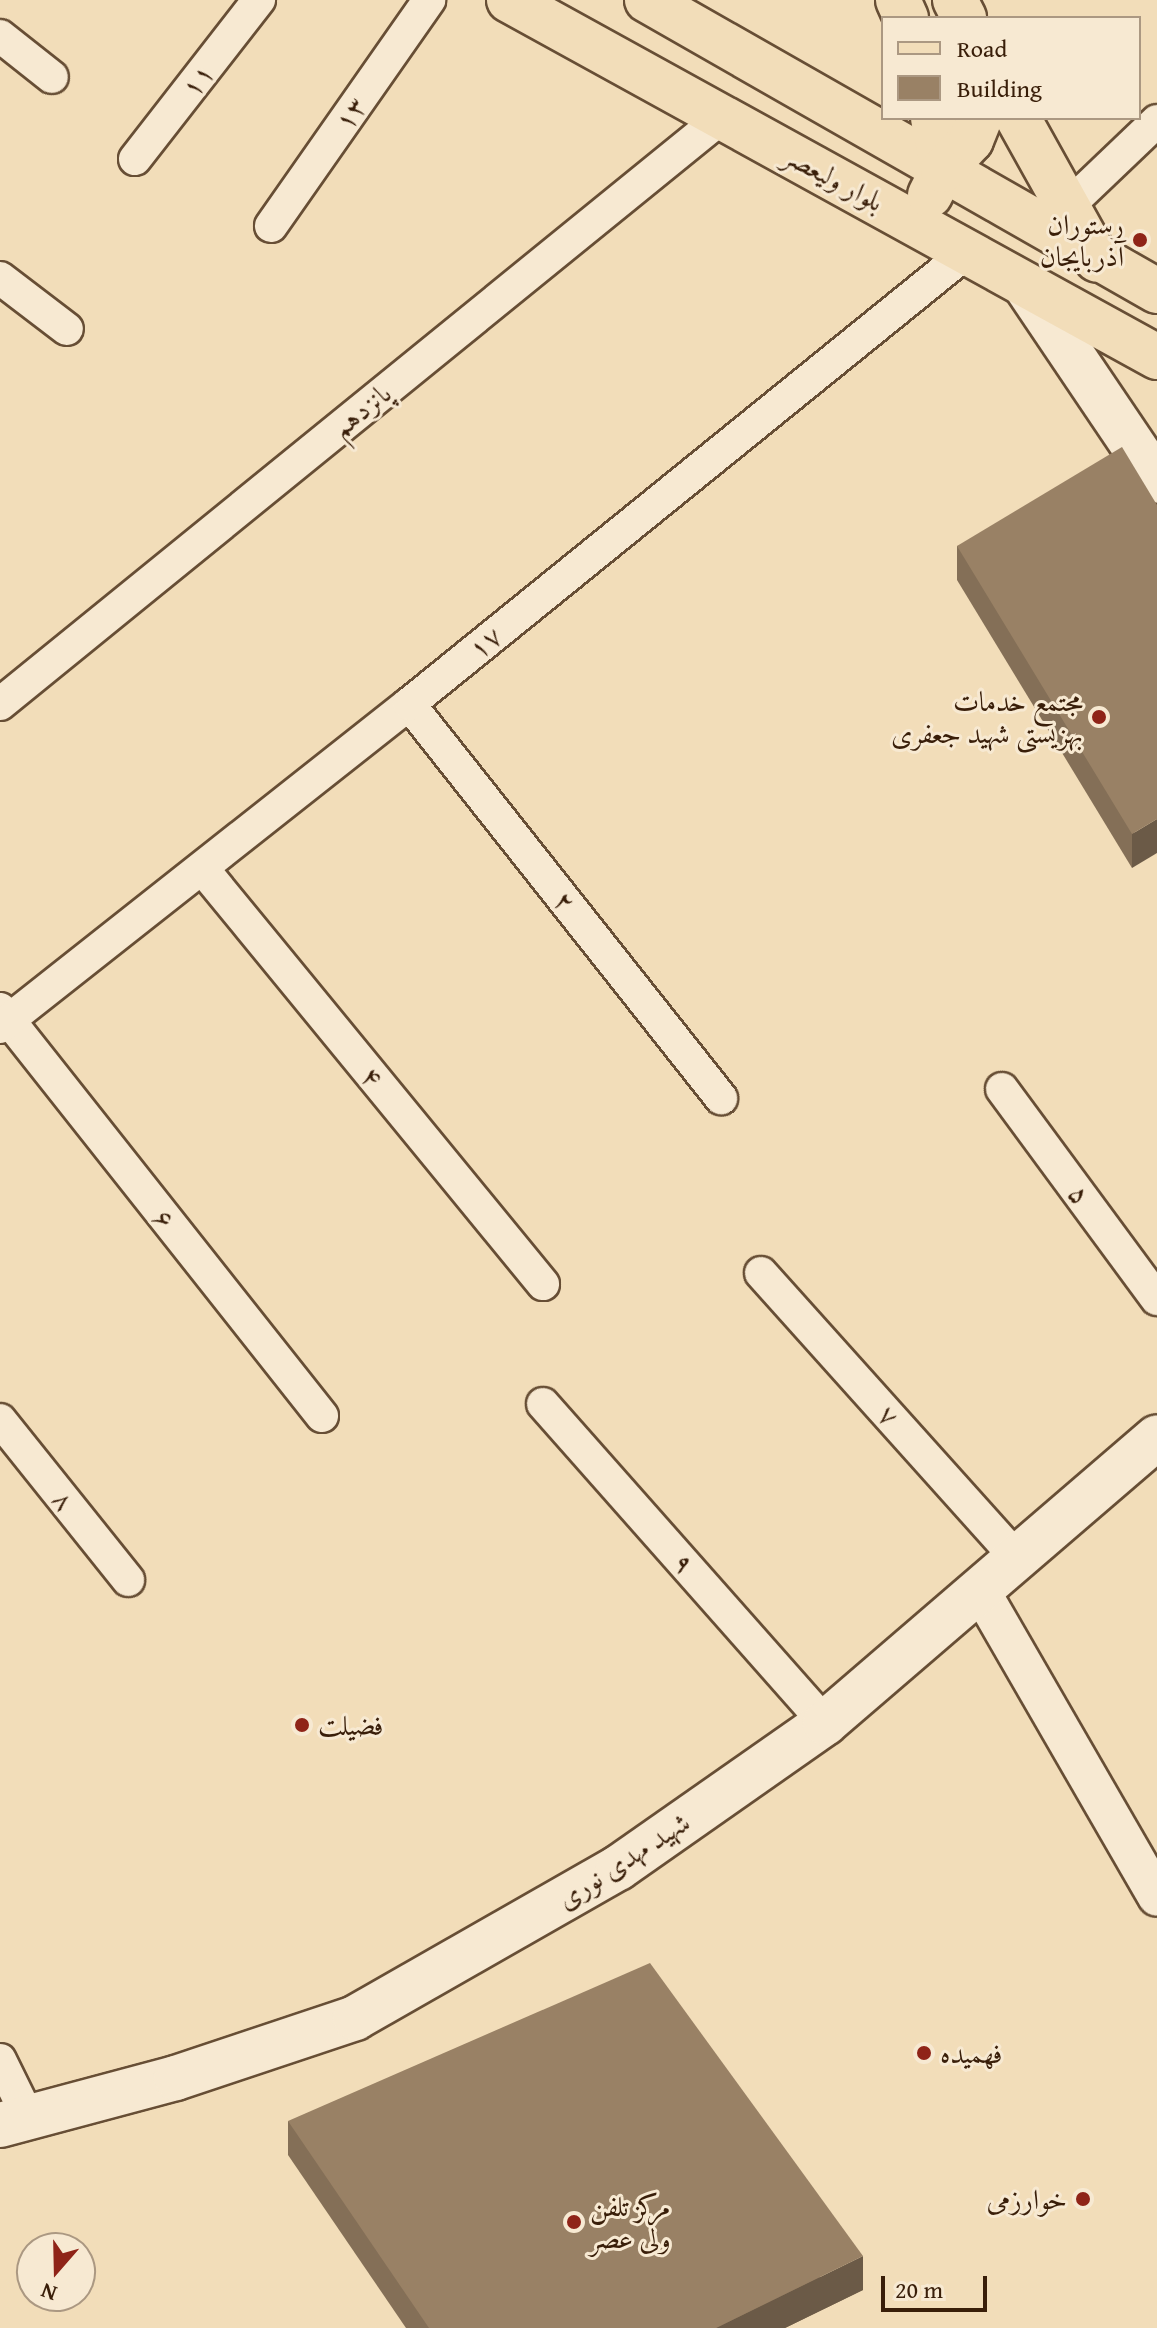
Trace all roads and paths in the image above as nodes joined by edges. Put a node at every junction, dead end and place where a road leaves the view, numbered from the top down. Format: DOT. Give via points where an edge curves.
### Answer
graph roads {
  1 [pos="259,0"];
  2 [pos="429,0"];
  3 [pos="509,0"];
  4 [pos="647,0"];
  5 [pos="0,36"];
  6 [pos="52,77"];
  7 [pos="722,117"];
  8 [pos="933,120"];
  9 [pos="979,120"];
  10 [pos="1019,120"];
  11 [pos="1157,121"];
  12 [pos="135,159"];
  13 [pos="943,170"];
  14 [pos="1068,206"];
  15 [pos="915,221"];
  16 [pos="271,226"];
  17 [pos="966,253"];
  18 [pos="1097,260"];
  19 [pos="0,278"];
  20 [pos="1025,285"];
  21 [pos="1157,291"];
  22 [pos="67,329"];
  23 [pos="1157,357"];
  24 [pos="1157,481"];
  25 [pos="0,704"];
  26 [pos="409,704"];
  27 [pos="202,868"];
  28 [pos="3,1019"];
  29 [pos="1002,1089"];
  30 [pos="721,1098"];
  31 [pos="761,1273"];
  32 [pos="543,1284"];
  33 [pos="1157,1299"];
  34 [pos="543,1404"];
  35 [pos="322,1416"];
  36 [pos="0,1420"];
  37 [pos="1157,1437"];
  38 [pos="1017,1558"];
  39 [pos="128,1580"];
  40 [pos="980,1590"];
  41 [pos="825,1723"];
  42 [pos="1157,1897"];
  43 [pos="0,2060"];
  44 [pos="15,2122"];
  1 -- 12 [label="street, ۱۱"];
  2 -- 16 [label="street, ۱۳"];
  3 -- 7 [label="main road, بلوار ولیعصر"];
  4 -- 13 [label="main road"];
  5 -- 6 [label="street"];
  7 -- 15 [label="main road, بلوار ولیعصر"];
  7 -- 25 [label="street, پانزدهم"];
  8 -- 13 [label="main road"];
  9 -- 13 [label="main road" via="971,140"];
  10 -- 14 [label="main road"];
  11 -- 14 [label="street"];
  13 -- 15 [label="main road"];
  13 -- 18 [label="main road"];
  14 -- 18 [label="main road"];
  15 -- 17 [label="main road, بلوار ولیعصر"];
  17 -- 20 [label="main road, بلوار ولیعصر"];
  17 -- 26 [label="street, ۱۷"];
  18 -- 21 [label="main road"];
  19 -- 22 [label="street"];
  20 -- 23 [label="main road, بلوار ولیعصر"];
  20 -- 24 [label="main road"];
  26 -- 27 [label="street, ۱۷"];
  26 -- 30 [label="street, ۲"];
  27 -- 28 [label="street, ۱۷"];
  27 -- 32 [label="street, ۴"];
  28 -- 35 [label="street, ۶"];
  29 -- 33 [label="street, ۵"];
  31 -- 38 [label="street, ۷"];
  34 -- 41 [label="street, ۹"];
  36 -- 39 [label="street, ۸"];
  37 -- 38 [label="main road, شهید مهدی نوری"];
  38 -- 40 [label="main road, شهید مهدی نوری"];
  40 -- 41 [label="main road, شهید مهدی نوری"];
  40 -- 42 [label="street"];
  41 -- 44 [label="main road, شهید مهدی نوری" via="618,1868 355,2018 176,2078"];
  43 -- 44 [label="street"];
}
